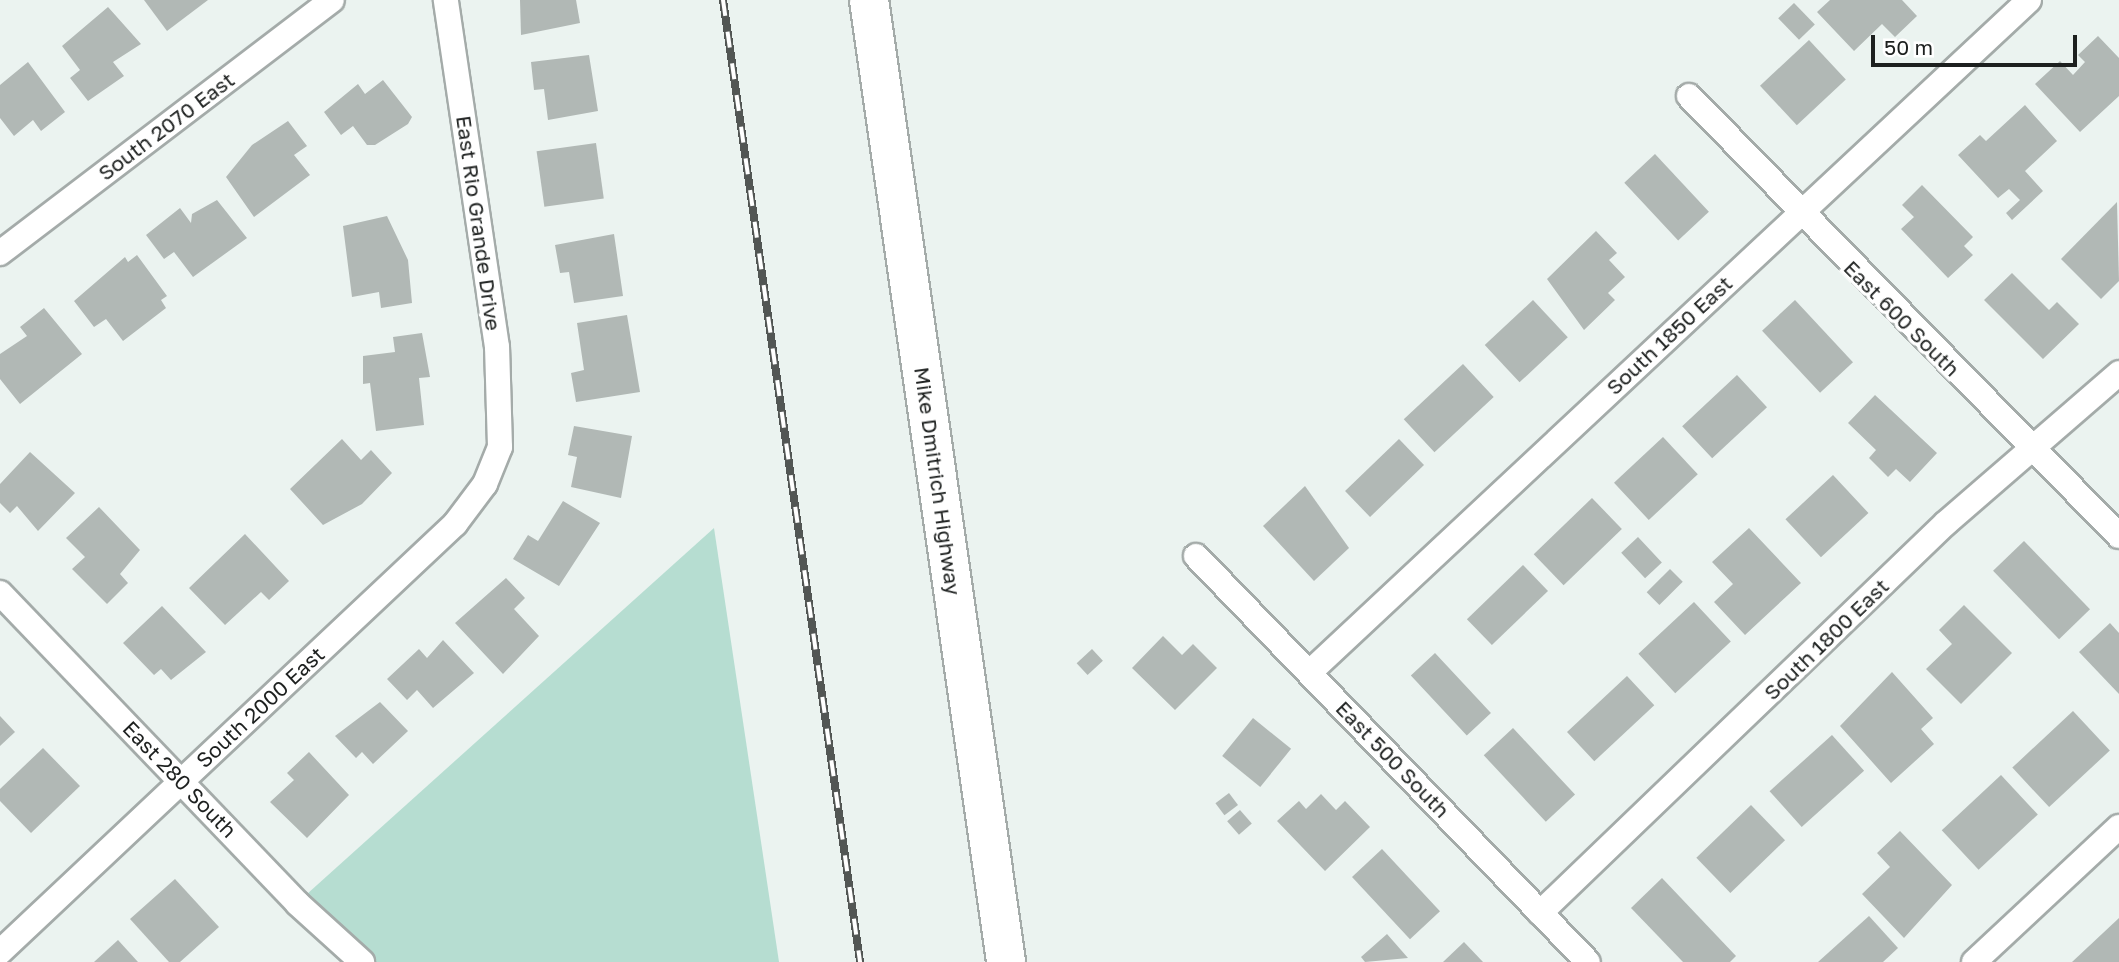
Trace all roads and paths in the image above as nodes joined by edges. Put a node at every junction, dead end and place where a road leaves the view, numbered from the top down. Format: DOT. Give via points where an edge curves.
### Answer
graph roads {
  1 [pos="332,0"];
  2 [pos="446,0"];
  3 [pos="869,0"];
  4 [pos="2029,0"];
  5 [pos="1689,96"];
  6 [pos="1798,214"];
  7 [pos="0,253"];
  8 [pos="2119,373"];
  9 [pos="500,447"];
  10 [pos="2035,451"];
  11 [pos="2119,536"];
  12 [pos="1196,556"];
  13 [pos="0,593"];
  14 [pos="1310,672"];
  15 [pos="182,780"];
  16 [pos="2119,827"];
  17 [pos="1540,913"];
  18 [pos="0,952"];
  19 [pos="362,962"];
  20 [pos="1006,962"];
  21 [pos="1588,962"];
  22 [pos="1974,962"];
  1 -- 7 [label="street, South 2070 East"];
  2 -- 9 [label="street, East Rio Grande Drive" via="497,347"];
  3 -- 20 [label="highway, Mike Dmitrich Highway"];
  4 -- 6 [label="street, South 1850 East"];
  5 -- 6 [label="street, East 600 South"];
  6 -- 10 [label="street, East 600 South"];
  6 -- 14 [label="street, South 1850 East"];
  8 -- 10 [label="street, South 1800 East"];
  9 -- 15 [label="street, South 2000 East" via="485,484 455,524"];
  10 -- 11 [label="street, East 600 South"];
  10 -- 17 [label="street, South 1800 East" via="1946,523"];
  12 -- 14 [label="street, East 500 South"];
  13 -- 15 [label="street, East 280 South"];
  14 -- 17 [label="street, East 500 South"];
  15 -- 18 [label="street, South 2000 East"];
  15 -- 19 [label="street, East 280 South" via="297,903"];
  16 -- 22 [label="street"];
  17 -- 21 [label="street, East 500 South"];
}
